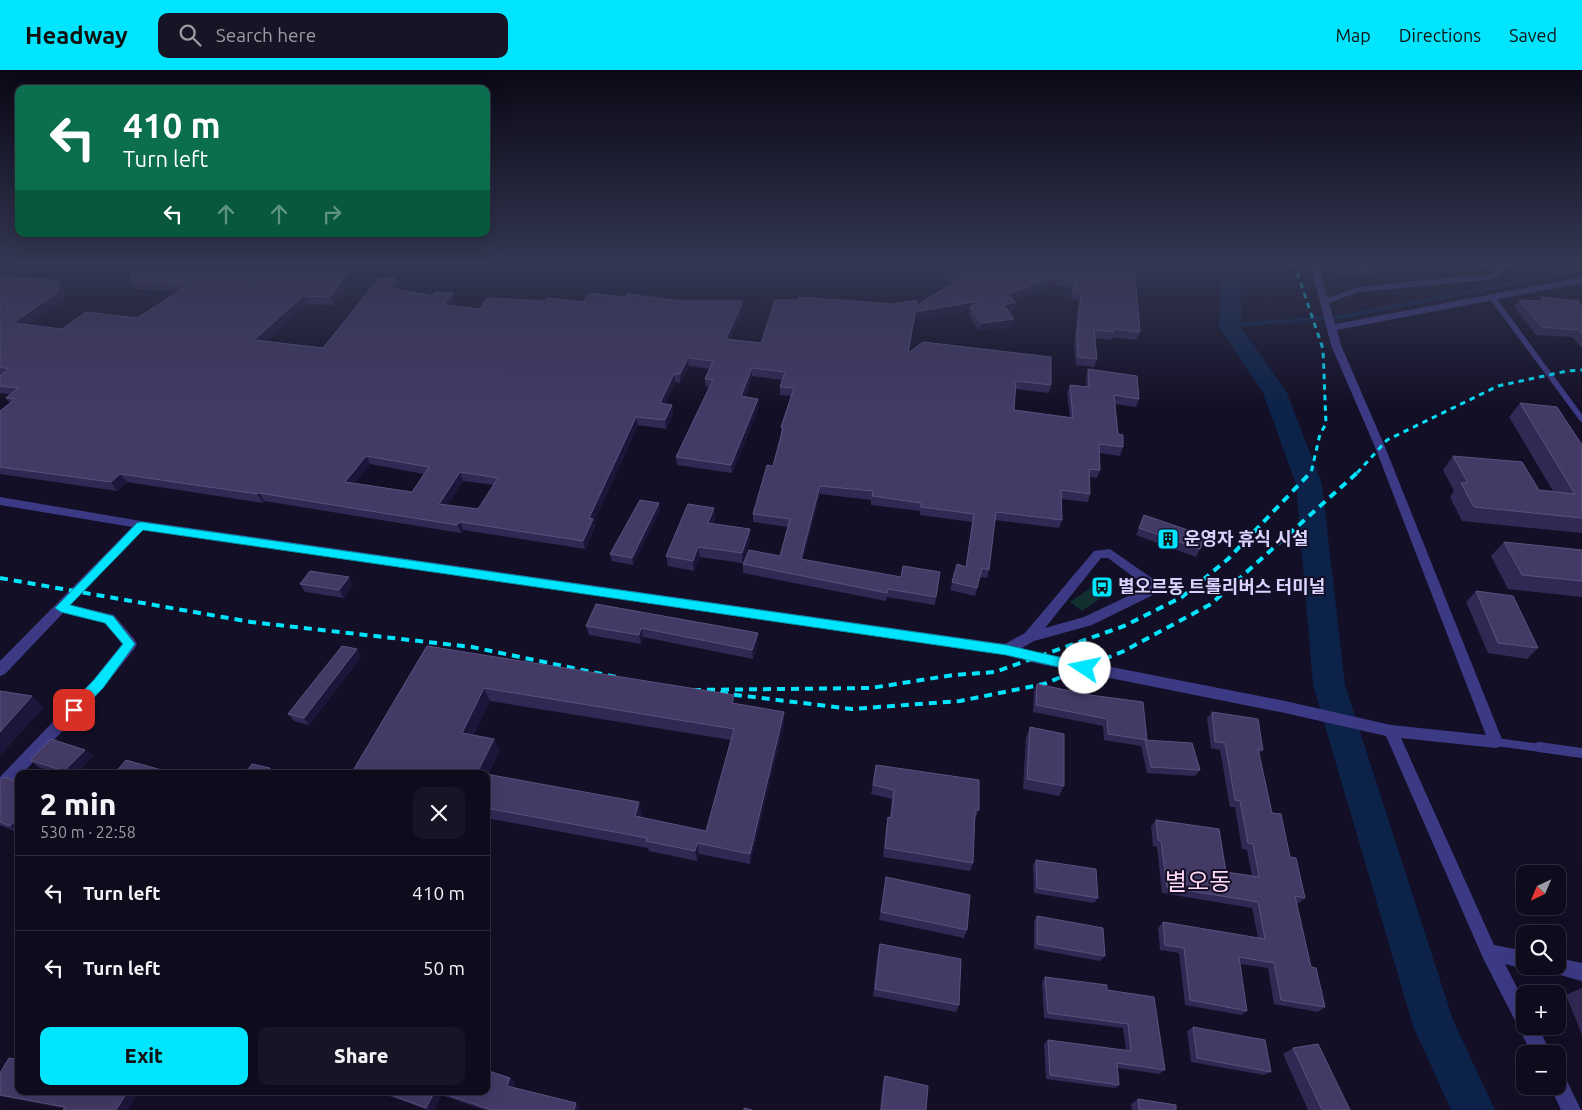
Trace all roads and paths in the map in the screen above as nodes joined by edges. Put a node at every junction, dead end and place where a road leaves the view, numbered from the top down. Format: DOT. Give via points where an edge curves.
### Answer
graph roads {
  1 [pos="1326,312"];
  2 [pos="1397,312"];
  3 [pos="1503,312"];
  4 [pos="1329,322"];
  5 [pos="1582,419"];
  6 [pos="0,501"];
  7 [pos="141,526"];
  8 [pos="61,608"];
  9 [pos="1030,637"];
  10 [pos="1006,650"];
  11 [pos="0,670"];
  12 [pos="1391,731"];
  13 [pos="1496,742"];
  14 [pos="1582,753"];
  15 [pos="16,770"];
  16 [pos="15,771"];
  17 [pos="0,787"];
  18 [pos="1490,952"];
  19 [pos="1516,958"];
  20 [pos="1566,968"];
  21 [pos="1582,972"];
  22 [pos="1516,1003"];
  23 [pos="1564,1095"];
  24 [pos="1571,1110"];
  1 -- 4 [label="street"];
  2 -- 4 [label="street"];
  3 -- 5 [label="lane"];
  4 -- 13 [label="street"];
  6 -- 7 [label="street"];
  7 -- 8 [label="street"];
  7 -- 10 [label="street"];
  8 -- 11 [label="street"];
  8 -- 15 [label="street" via="109,619 130,644 98,684"];
  9 -- 9 [label="street" via="1087,621 1149,592 1149,582 1110,554 1098,554"];
  9 -- 10 [label="street"];
  10 -- 12 [label="street" via="1285,706"];
  12 -- 13 [label="street"];
  12 -- 18 [label="street"];
  13 -- 14 [label="lane"];
  16 -- 17 [label="street"];
  18 -- 19 [label="street"];
  18 -- 22 [label="street"];
  20 -- 21 [label="street"];
  23 -- 24 [label="street"];
}
